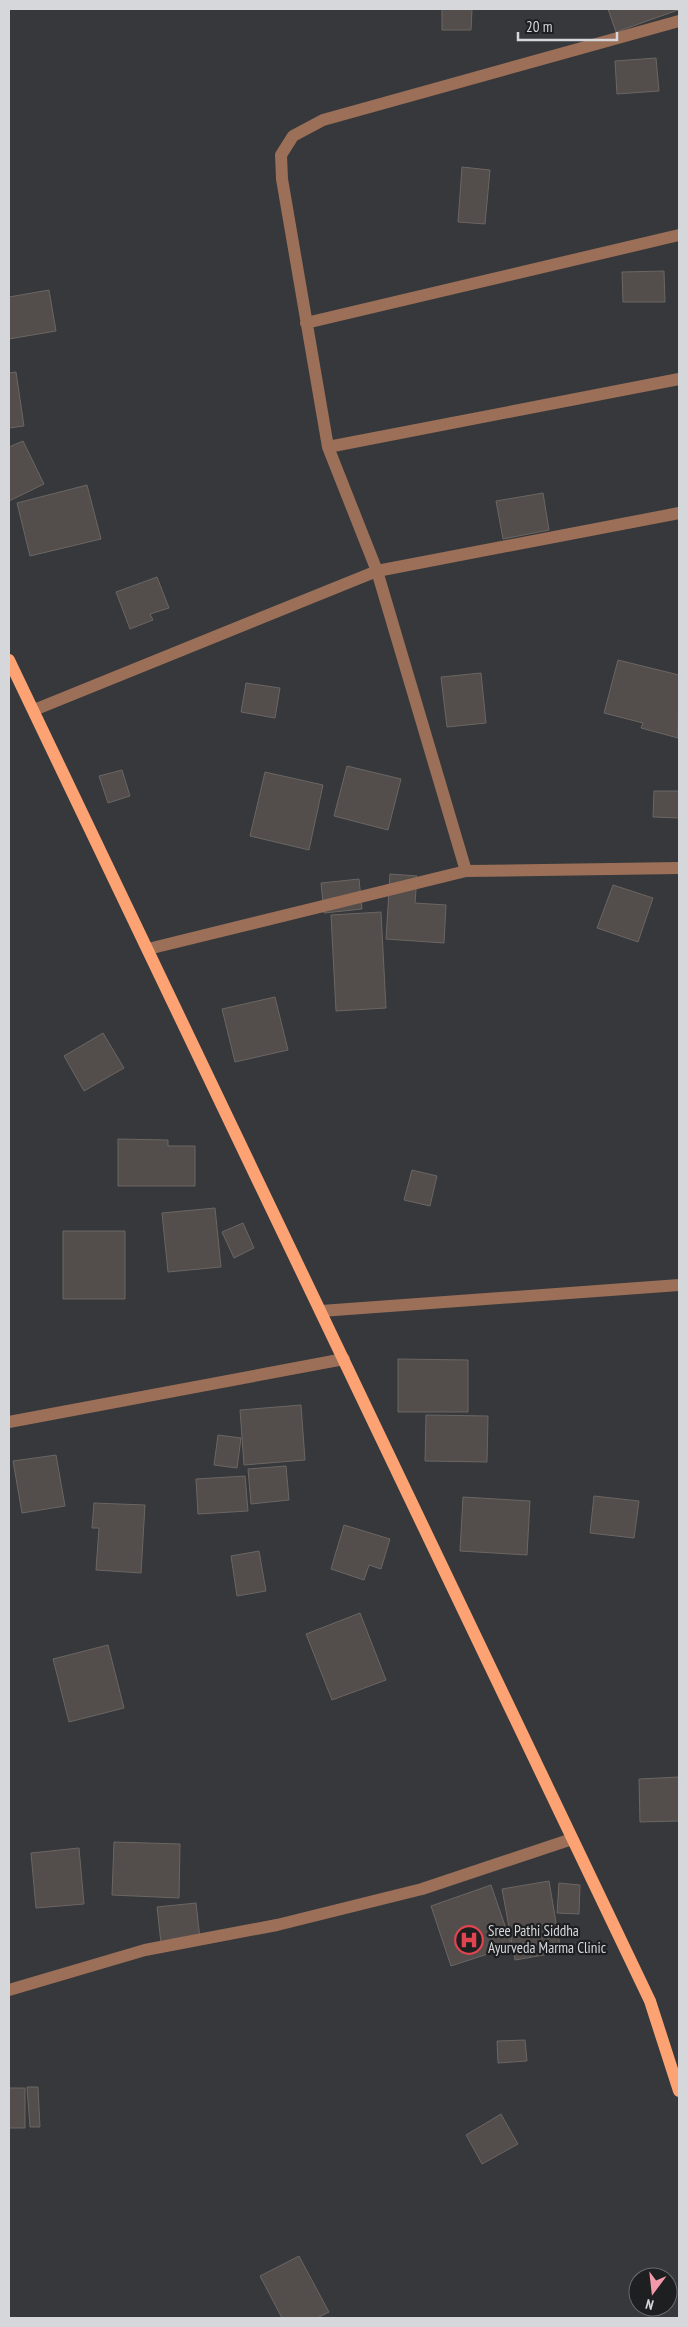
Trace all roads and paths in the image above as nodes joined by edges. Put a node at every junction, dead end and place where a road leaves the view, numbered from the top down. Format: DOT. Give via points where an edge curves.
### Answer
graph roads {
  1 [pos="679,21"];
  2 [pos="679,235"];
  3 [pos="306,323"];
  4 [pos="679,379"];
  5 [pos="328,447"];
  6 [pos="679,513"];
  7 [pos="377,571"];
  8 [pos="9,660"];
  9 [pos="34,710"];
  10 [pos="679,868"];
  11 [pos="466,871"];
  12 [pos="148,949"];
  13 [pos="679,1285"];
  14 [pos="321,1311"];
  15 [pos="344,1359"];
  16 [pos="9,1422"];
  17 [pos="572,1839"];
  18 [pos="9,1990"];
  19 [pos="679,2091"];
  1 -- 3 [label="street" via="323,120 293,136 281,155 282,179"];
  2 -- 3 [label="street"];
  3 -- 5 [label="street"];
  4 -- 5 [label="street"];
  5 -- 7 [label="street"];
  6 -- 7 [label="street"];
  7 -- 9 [label="street"];
  7 -- 11 [label="street"];
  8 -- 9 [label="main road"];
  9 -- 12 [label="main road"];
  10 -- 11 [label="street"];
  11 -- 12 [label="street"];
  12 -- 14 [label="main road"];
  13 -- 14 [label="street"];
  14 -- 15 [label="main road"];
  15 -- 16 [label="street"];
  15 -- 17 [label="main road"];
  17 -- 18 [label="street" via="422,1889 277,1925 145,1950"];
  17 -- 19 [label="main road" via="650,2001"];
}
